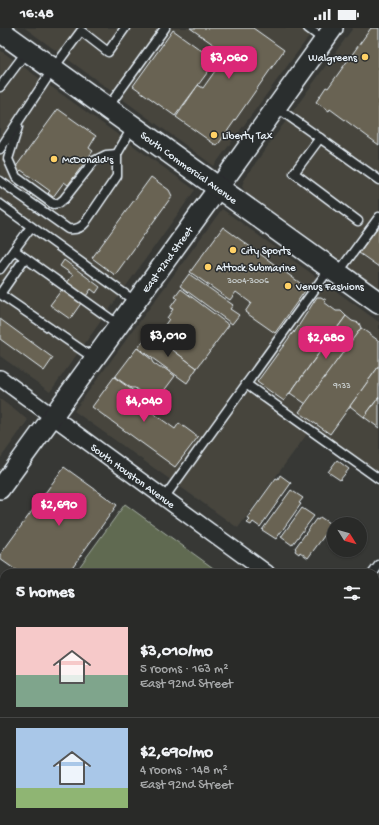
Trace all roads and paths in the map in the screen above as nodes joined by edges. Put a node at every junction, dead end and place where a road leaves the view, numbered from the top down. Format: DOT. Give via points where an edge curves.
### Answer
graph roads {
  1 [pos="125,28"];
  2 [pos="165,28"];
  3 [pos="308,28"];
  4 [pos="80,29"];
  5 [pos="0,31"];
  6 [pos="328,34"];
  7 [pos="27,50"];
  8 [pos="54,69"];
  9 [pos="0,87"];
  10 [pos="276,107"];
  11 [pos="108,108"];
  12 [pos="22,116"];
  13 [pos="133,126"];
  14 [pos="320,138"];
  15 [pos="0,149"];
  16 [pos="117,154"];
  17 [pos="379,180"];
  18 [pos="0,181"];
  19 [pos="219,187"];
  20 [pos="0,204"];
  21 [pos="379,217"];
  22 [pos="358,221"];
  23 [pos="31,227"];
  24 [pos="14,250"];
  25 [pos="25,258"];
  26 [pos="0,269"];
  27 [pos="334,270"];
  28 [pos="0,294"];
  29 [pos="136,302"];
  30 [pos="379,303"];
  31 [pos="119,325"];
  32 [pos="95,359"];
  33 [pos="0,378"];
  34 [pos="246,384"];
  35 [pos="53,416"];
  36 [pos="379,479"];
  37 [pos="0,489"];
  38 [pos="164,498"];
  39 [pos="262,569"];
  1 -- 4 [label="lane" via="108,52"];
  2 -- 11 [label="lane"];
  3 -- 6 [label="lane"];
  4 -- 8 [label="lane"];
  5 -- 7 [label="main road, South Commercial Avenue"];
  6 -- 10 [label="street, East 92nd Street"];
  7 -- 8 [label="main road, South Commercial Avenue"];
  7 -- 9 [label="lane"];
  8 -- 11 [label="main road, South Commercial Avenue"];
  8 -- 12 [label="lane"];
  10 -- 14 [label="lane"];
  10 -- 19 [label="street, East 92nd Street"];
  11 -- 13 [label="main road, South Commercial Avenue"];
  12 -- 15 [label="lane"];
  12 -- 16 [label="lane" via="8,159 16,177 53,204 64,199 94,161 106,155"];
  13 -- 16 [label="lane"];
  13 -- 19 [label="main road, South Commercial Avenue"];
  14 -- 17 [label="lane"];
  14 -- 22 [label="lane" via="294,173"];
  16 -- 18 [label="lane" via="117,172 114,180 85,223 73,230 64,227"];
  19 -- 27 [label="main road, South Commercial Avenue"];
  19 -- 29 [label="street, East 92nd Street"];
  20 -- 23 [label="lane"];
  21 -- 27 [label="lane"];
  23 -- 24 [label="lane"];
  23 -- 29 [label="lane"];
  24 -- 25 [label="lane"];
  24 -- 26 [label="lane"];
  25 -- 28 [label="lane"];
  25 -- 31 [label="lane"];
  27 -- 30 [label="main road, South Commercial Avenue"];
  27 -- 34 [label="lane"];
  28 -- 32 [label="lane"];
  29 -- 31 [label="street, East 92nd Street"];
  31 -- 32 [label="street, East 92nd Street"];
  32 -- 35 [label="street, East 92nd Street"];
  33 -- 35 [label="street, South Houston Avenue"];
  34 -- 36 [label="lane"];
  34 -- 38 [label="lane"];
  35 -- 37 [label="street, East 92nd Street"];
  35 -- 38 [label="street, South Houston Avenue"];
  38 -- 39 [label="street, South Houston Avenue"];
}
